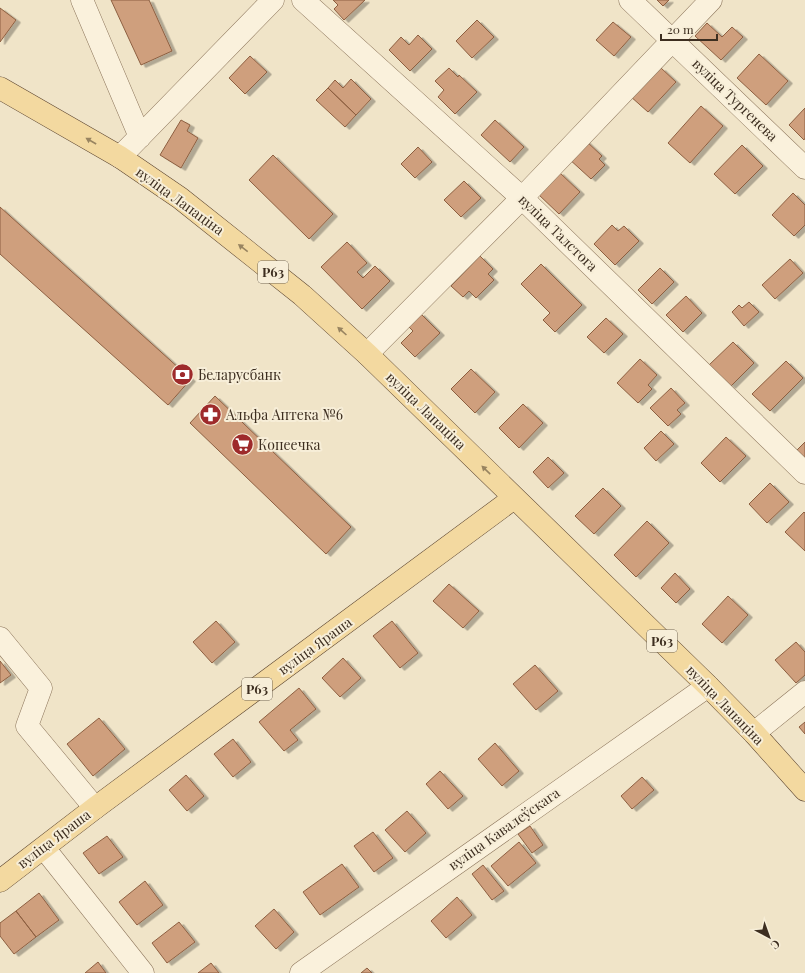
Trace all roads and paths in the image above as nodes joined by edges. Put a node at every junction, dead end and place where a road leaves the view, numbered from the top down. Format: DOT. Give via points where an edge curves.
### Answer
graph roads {
  1 [pos="82,0"];
  2 [pos="273,0"];
  3 [pos="303,0"];
  4 [pos="630,0"];
  5 [pos="711,0"];
  6 [pos="673,40"];
  7 [pos="0,88"];
  8 [pos="140,137"];
  9 [pos="120,157"];
  10 [pos="805,168"];
  11 [pos="522,198"];
  12 [pos="367,354"];
  13 [pos="805,473"];
  14 [pos="514,498"];
  15 [pos="0,638"];
  16 [pos="708,686"];
  17 [pos="805,692"];
  18 [pos="754,733"];
  19 [pos="805,790"];
  20 [pos="95,808"];
  21 [pos="44,848"];
  22 [pos="0,881"];
  23 [pos="143,973"];
  24 [pos="301,973"];
  1 -- 8 [label="street"];
  2 -- 8 [label="street"];
  3 -- 11 [label="street, вуліца Талстога"];
  4 -- 6 [label="street, вуліца Тургенева"];
  5 -- 6 [label="street"];
  6 -- 10 [label="street, вуліца Тургенева"];
  6 -- 11 [label="street"];
  9 -- 7 [label="main road, вуліца Лапаціна / Р63, one-way"];
  8 -- 9 [label="street"];
  12 -- 9 [label="main road, вуліца Лапаціна / Р63, one-way" via="290,285 180,198"];
  11 -- 12 [label="street"];
  11 -- 13 [label="street, вуліца Талстога"];
  14 -- 12 [label="main road, вуліца Лапаціна / Р63, one-way"];
  14 -- 16 [label="main road, вуліца Лапаціна / Р63"];
  14 -- 20 [label="main road, вуліца Яраша / Р63"];
  15 -- 20 [label="street" via="41,688 27,726"];
  16 -- 18 [label="main road, вуліца Лапаціна / Р63"];
  16 -- 24 [label="street, вуліца Кавалеўскага"];
  17 -- 18 [label="street"];
  18 -- 19 [label="main road, вуліца Лапаціна / Р63"];
  20 -- 21 [label="main road, вуліца Яраша / Р63"];
  21 -- 22 [label="main road, вуліца Яраша / Р63"];
  21 -- 23 [label="street"];
}
